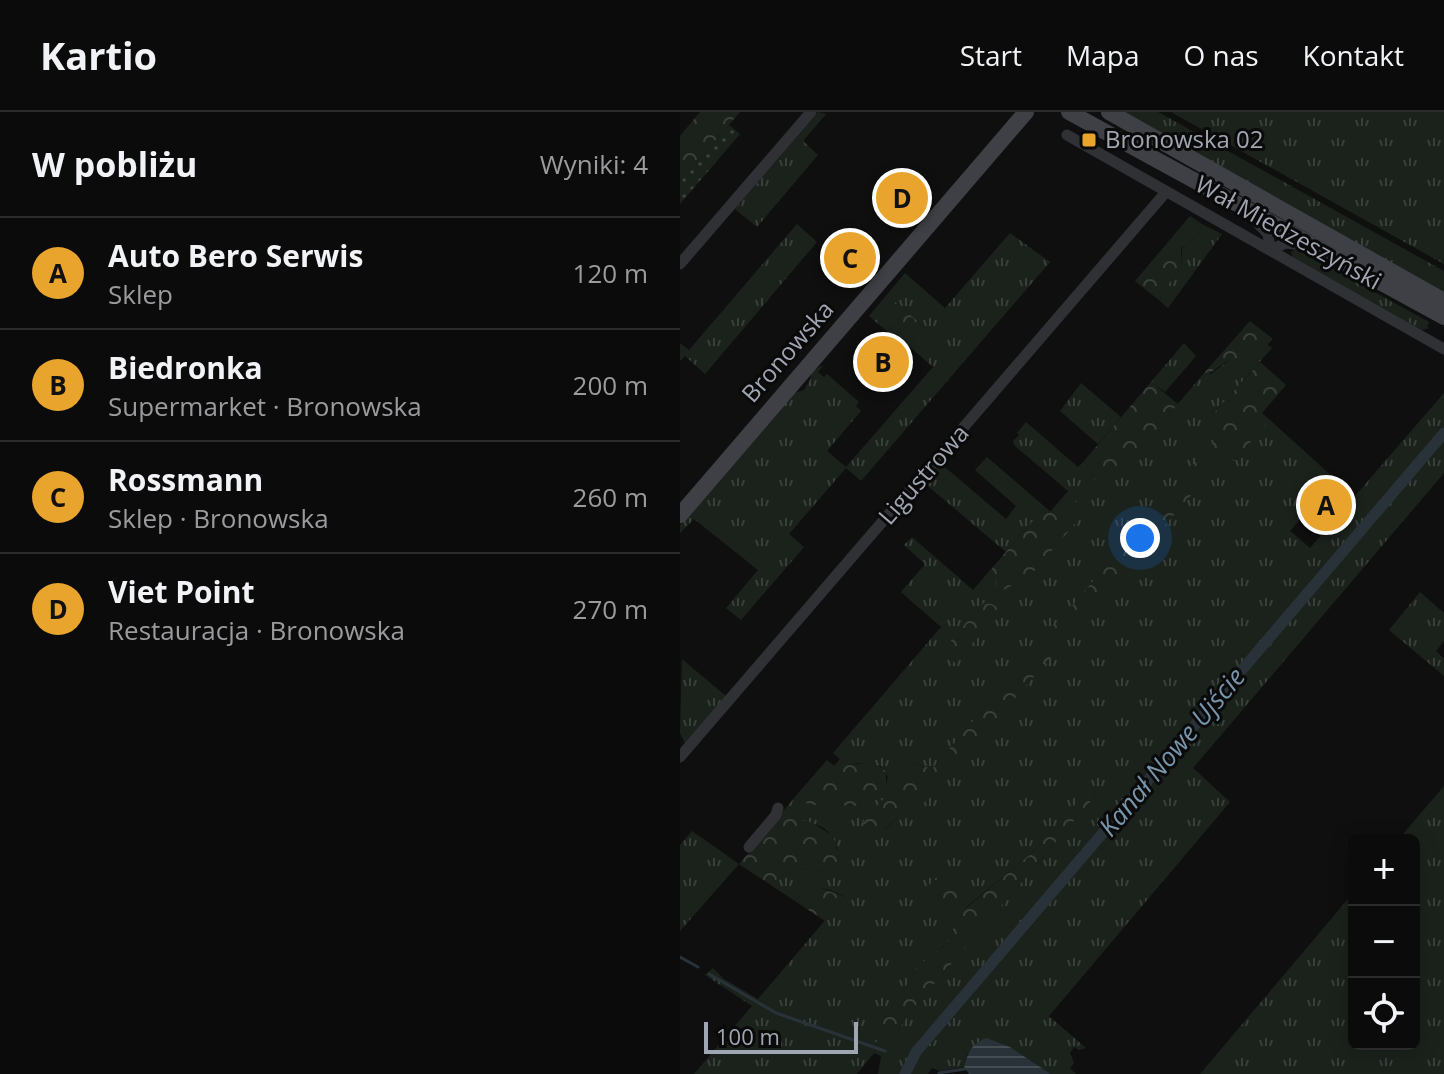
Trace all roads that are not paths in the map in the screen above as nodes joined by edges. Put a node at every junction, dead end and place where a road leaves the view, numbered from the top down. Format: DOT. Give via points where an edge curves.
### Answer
graph roads {
  1 [pos="811,112"];
  2 [pos="1026,112"];
  3 [pos="1069,112"];
  4 [pos="1109,112"];
  5 [pos="1067,135"];
  6 [pos="1166,192"];
  7 [pos="1242,207"];
  8 [pos="1323,249"];
  9 [pos="1270,250"];
  10 [pos="680,264"];
  11 [pos="1444,301"];
  12 [pos="1444,317"];
  13 [pos="1444,349"];
  14 [pos="680,515"];
  15 [pos="680,757"];
  16 [pos="778,808"];
  17 [pos="749,847"];
  1 -- 10 [label="street"];
  2 -- 14 [label="main road, Bronowska"];
  3 -- 7 [label="main road, Wał Miedzeszyński"];
  4 -- 11 [label="main road, Wał Miedzeszyński"];
  5 -- 6 [label="street, Wał Miedzeszyński"];
  6 -- 9 [label="street, Wał Miedzeszyński"];
  6 -- 15 [label="street, Ligustrowa"];
  7 -- 8 [label="main road, Wał Miedzeszyński"];
  7 -- 9 [label="street" via="1268,234"];
  8 -- 9 [label="street" via="1292,243"];
  8 -- 12 [label="main road, Wał Miedzeszyński"];
  9 -- 13 [label="street, Wał Miedzeszyński"];
  16 -- 17 [label="street"];
}
